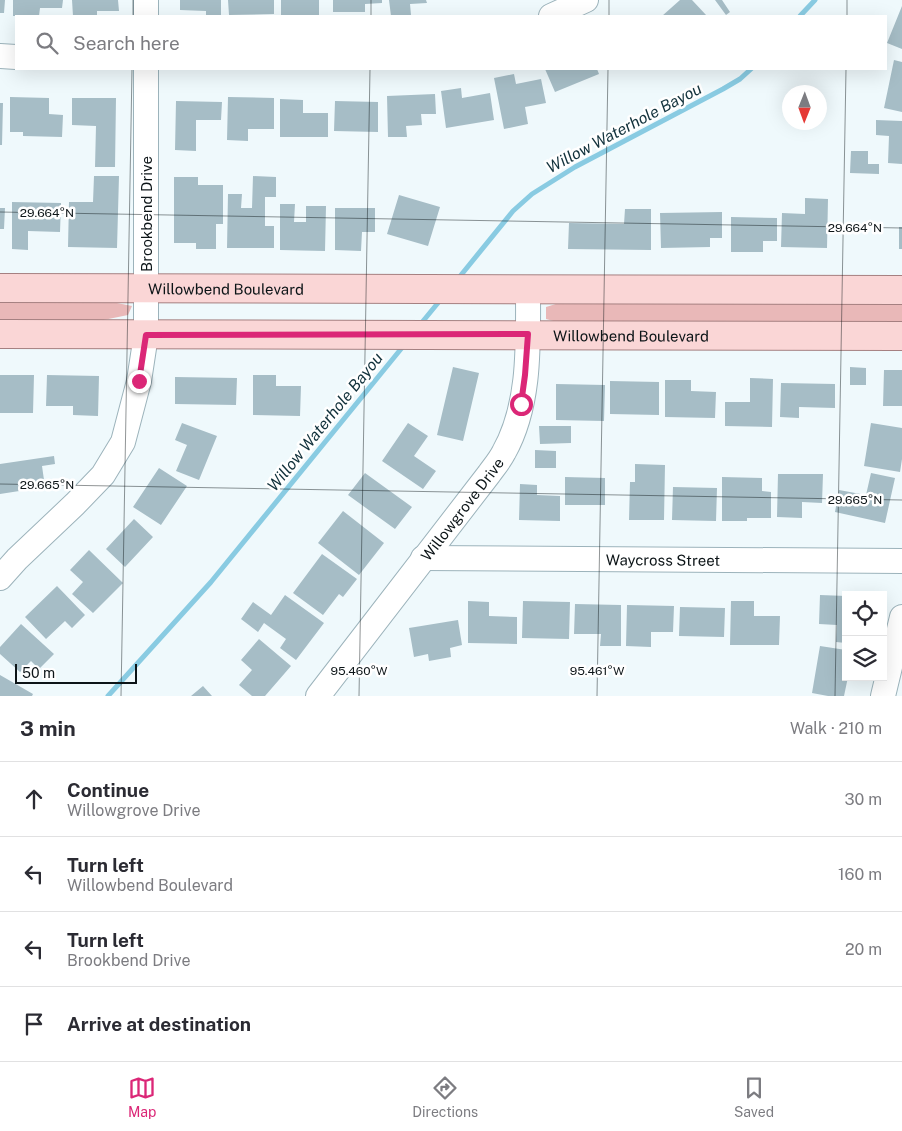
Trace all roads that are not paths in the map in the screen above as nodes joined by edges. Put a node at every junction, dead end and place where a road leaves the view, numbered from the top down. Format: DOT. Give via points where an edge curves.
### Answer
graph roads {
  1 [pos="146,0"];
  2 [pos="586,0"];
  3 [pos="146,15"];
  4 [pos="553,15"];
  5 [pos="0,56"];
  6 [pos="15,56"];
  7 [pos="146,70"];
  8 [pos="0,288"];
  9 [pos="146,289"];
  10 [pos="528,289"];
  11 [pos="902,290"];
  12 [pos="0,334"];
  13 [pos="528,334"];
  14 [pos="146,335"];
  15 [pos="902,336"];
  16 [pos="423,558"];
  17 [pos="8,559"];
  18 [pos="902,561"];
  19 [pos="0,578"];
  20 [pos="902,617"];
  21 [pos="318,696"];
  22 [pos="883,696"];
  1 -- 3 [label="street"];
  2 -- 4 [label="street"];
  5 -- 6 [label="street"];
  7 -- 9 [label="street, Brookbend Drive"];
  8 -- 9 [label="main road, Willowbend Boulevard"];
  9 -- 10 [label="main road, Willowbend Boulevard"];
  9 -- 14 [label="street, Brookbend Drive"];
  10 -- 11 [label="main road, Willowbend Boulevard"];
  10 -- 13 [label="street, Willowgrove Drive"];
  12 -- 14 [label="main road, Willowbend Boulevard"];
  13 -- 14 [label="main road, Willowbend Boulevard"];
  13 -- 15 [label="main road, Willowbend Boulevard"];
  13 -- 16 [label="street, Willowgrove Drive" via="521,404 504,452"];
  14 -- 17 [label="street, Brookbend Drive" via="139,381 123,442 103,475 76,504"];
  16 -- 18 [label="street, Waycross Street"];
  16 -- 21 [label="street, Willowgrove Drive"];
  17 -- 19 [label="street, Brookbend Drive"];
  20 -- 22 [label="street"];
}
